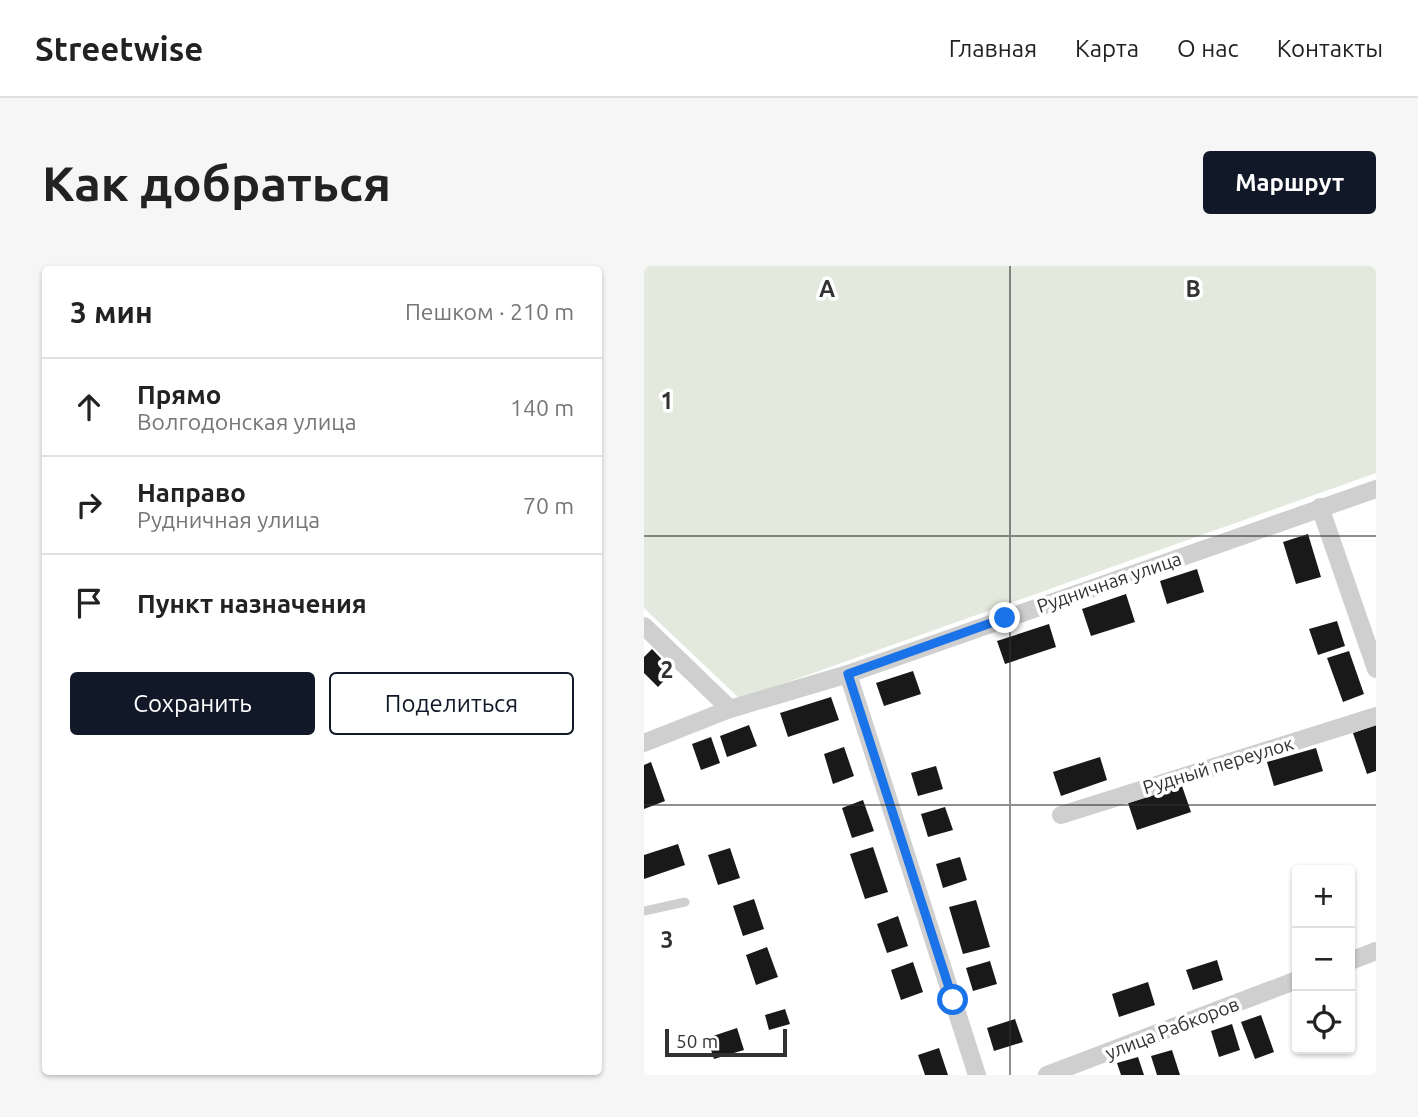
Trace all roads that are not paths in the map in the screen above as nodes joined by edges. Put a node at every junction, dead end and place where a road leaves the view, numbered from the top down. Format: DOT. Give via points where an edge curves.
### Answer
graph roads {
  1 [pos="1376,489"];
  2 [pos="1320,507"];
  3 [pos="644,626"];
  4 [pos="1376,669"];
  5 [pos="848,674"];
  6 [pos="730,709"];
  7 [pos="1376,716"];
  8 [pos="644,743"];
  9 [pos="1061,815"];
  10 [pos="685,902"];
  11 [pos="644,911"];
  12 [pos="1376,951"];
  13 [pos="1355,959"];
  14 [pos="1292,982"];
  15 [pos="977,1075"];
  16 [pos="1047,1075"];
  1 -- 2 [label="street, Рудничная улица"];
  2 -- 4 [label="street"];
  2 -- 5 [label="street, Рудничная улица"];
  3 -- 6 [label="street"];
  5 -- 6 [label="street, Рудничная улица"];
  5 -- 15 [label="street"];
  6 -- 8 [label="street, Рудничная улица"];
  7 -- 9 [label="street, Рудный переулок"];
  10 -- 11 [label="lane"];
  12 -- 13 [label="street"];
  14 -- 16 [label="street, улица Рабкоров"];
}
